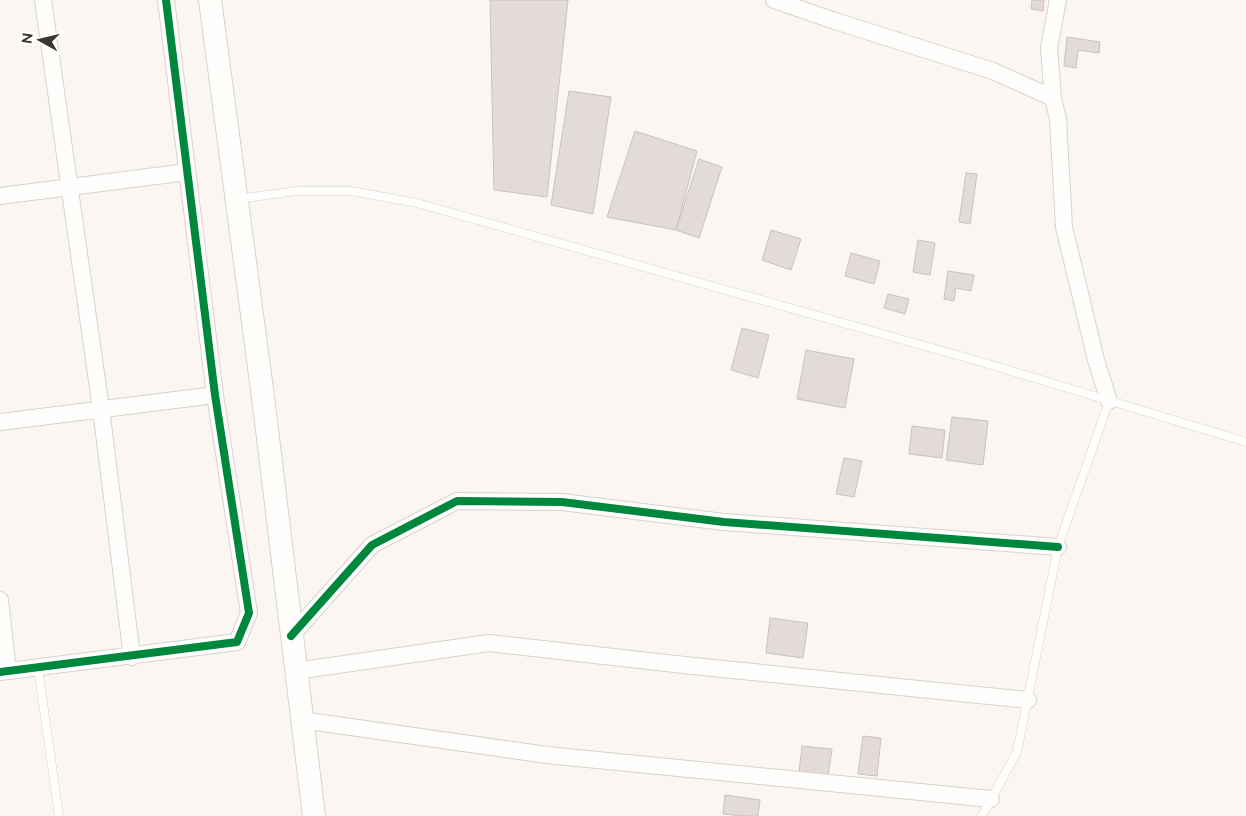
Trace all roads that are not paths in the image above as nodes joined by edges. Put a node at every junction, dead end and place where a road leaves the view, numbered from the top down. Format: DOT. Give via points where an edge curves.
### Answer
graph roads {
  1 [pos="43,0"];
  2 [pos="166,0"];
  3 [pos="210,0"];
  4 [pos="774,0"];
  5 [pos="1058,0"];
  6 [pos="1053,98"];
  7 [pos="187,172"];
  8 [pos="69,187"];
  9 [pos="0,196"];
  10 [pos="236,200"];
  11 [pos="215,395"];
  12 [pos="1109,401"];
  13 [pos="101,409"];
  14 [pos="0,422"];
  15 [pos="1246,442"];
  16 [pos="1058,546"];
  17 [pos="0,600"];
  18 [pos="291,636"];
  19 [pos="132,656"];
  20 [pos="38,668"];
  21 [pos="296,671"];
  22 [pos="4,672"];
  23 [pos="1028,700"];
  24 [pos="302,720"];
  25 [pos="991,799"];
  26 [pos="59,816"];
  27 [pos="314,816"];
  28 [pos="982,816"];
  1 -- 8 [label="street"];
  2 -- 7 [label="street"];
  3 -- 10 [label="street"];
  4 -- 6 [label="street" via="993,71"];
  5 -- 6 [label="street" via="1049,48"];
  6 -- 12 [label="street" via="1058,119 1064,227"];
  7 -- 8 [label="street"];
  7 -- 11 [label="street"];
  8 -- 9 [label="street"];
  8 -- 13 [label="street"];
  10 -- 12 [label="lane" via="297,191 351,191 417,203 975,360"];
  10 -- 18 [label="street"];
  11 -- 13 [label="street"];
  11 -- 19 [label="street" via="249,613 237,642"];
  12 -- 15 [label="lane"];
  12 -- 16 [label="lane"];
  13 -- 14 [label="street"];
  13 -- 19 [label="street"];
  16 -- 18 [label="street" via="724,522 562,502 457,501 372,545"];
  16 -- 23 [label="lane"];
  17 -- 22 [label="street"];
  18 -- 21 [label="street"];
  19 -- 20 [label="street"];
  20 -- 22 [label="street"];
  20 -- 26 [label="lane"];
  21 -- 23 [label="street" via="489,643"];
  21 -- 24 [label="street"];
  23 -- 25 [label="lane" via="1017,752"];
  24 -- 25 [label="street" via="547,754"];
  24 -- 27 [label="street"];
  25 -- 28 [label="lane"];
}
